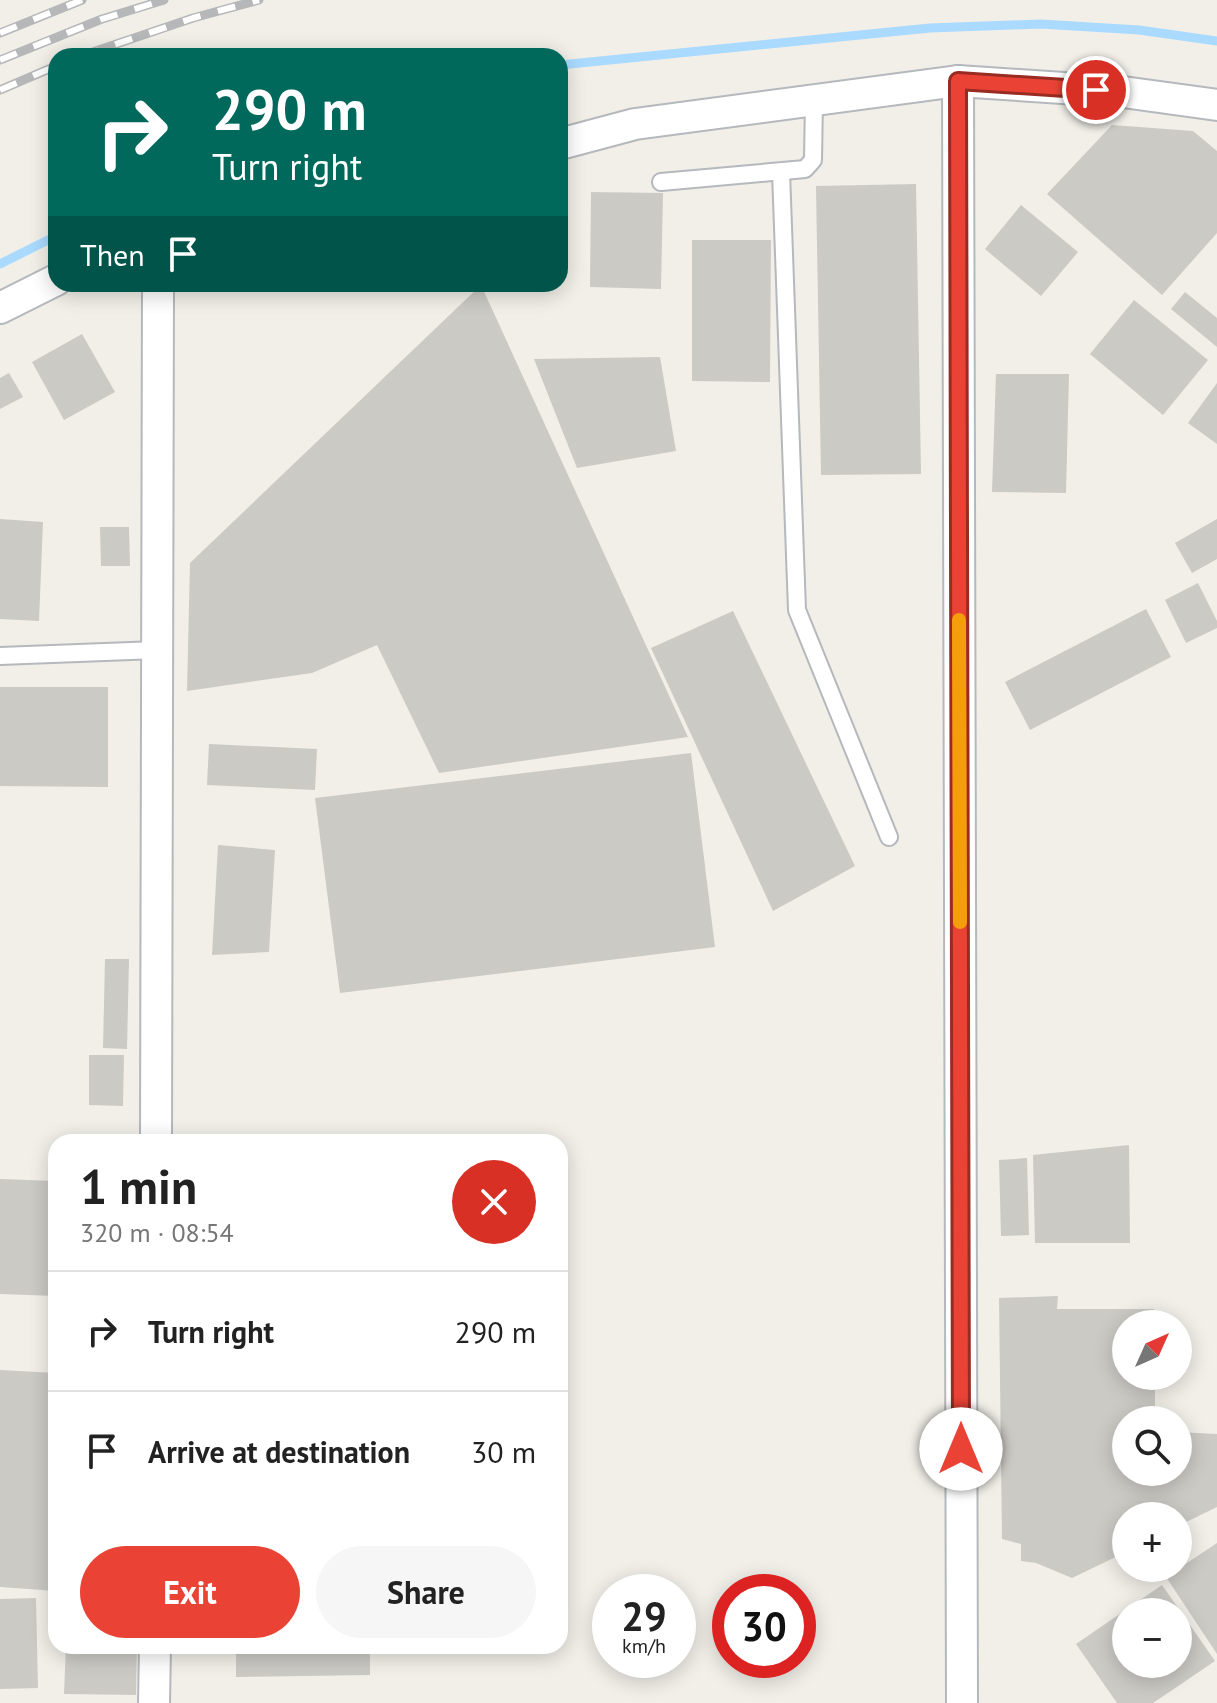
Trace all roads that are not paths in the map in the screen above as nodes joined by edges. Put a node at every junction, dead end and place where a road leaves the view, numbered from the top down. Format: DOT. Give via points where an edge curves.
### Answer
graph roads {
  1 [pos="958,81"];
  2 [pos="814,100"];
  3 [pos="1217,105"];
  4 [pos="568,142"];
  5 [pos="781,172"];
  6 [pos="661,182"];
  7 [pos="48,284"];
  8 [pos="158,292"];
  9 [pos="0,308"];
  10 [pos="157,650"];
  11 [pos="0,656"];
  12 [pos="889,837"];
  13 [pos="156,1134"];
  14 [pos="155,1654"];
  15 [pos="154,1703"];
  16 [pos="962,1703"];
  1 -- 2 [label="street"];
  1 -- 3 [label="street" via="1123,92"];
  1 -- 16 [label="street"];
  2 -- 4 [label="street" via="635,124"];
  2 -- 5 [label="lane" via="813,160 805,169"];
  5 -- 6 [label="lane"];
  5 -- 12 [label="lane" via="797,610"];
  7 -- 9 [label="street"];
  8 -- 10 [label="street"];
  10 -- 11 [label="lane"];
  10 -- 13 [label="street"];
  14 -- 15 [label="street"];
}
